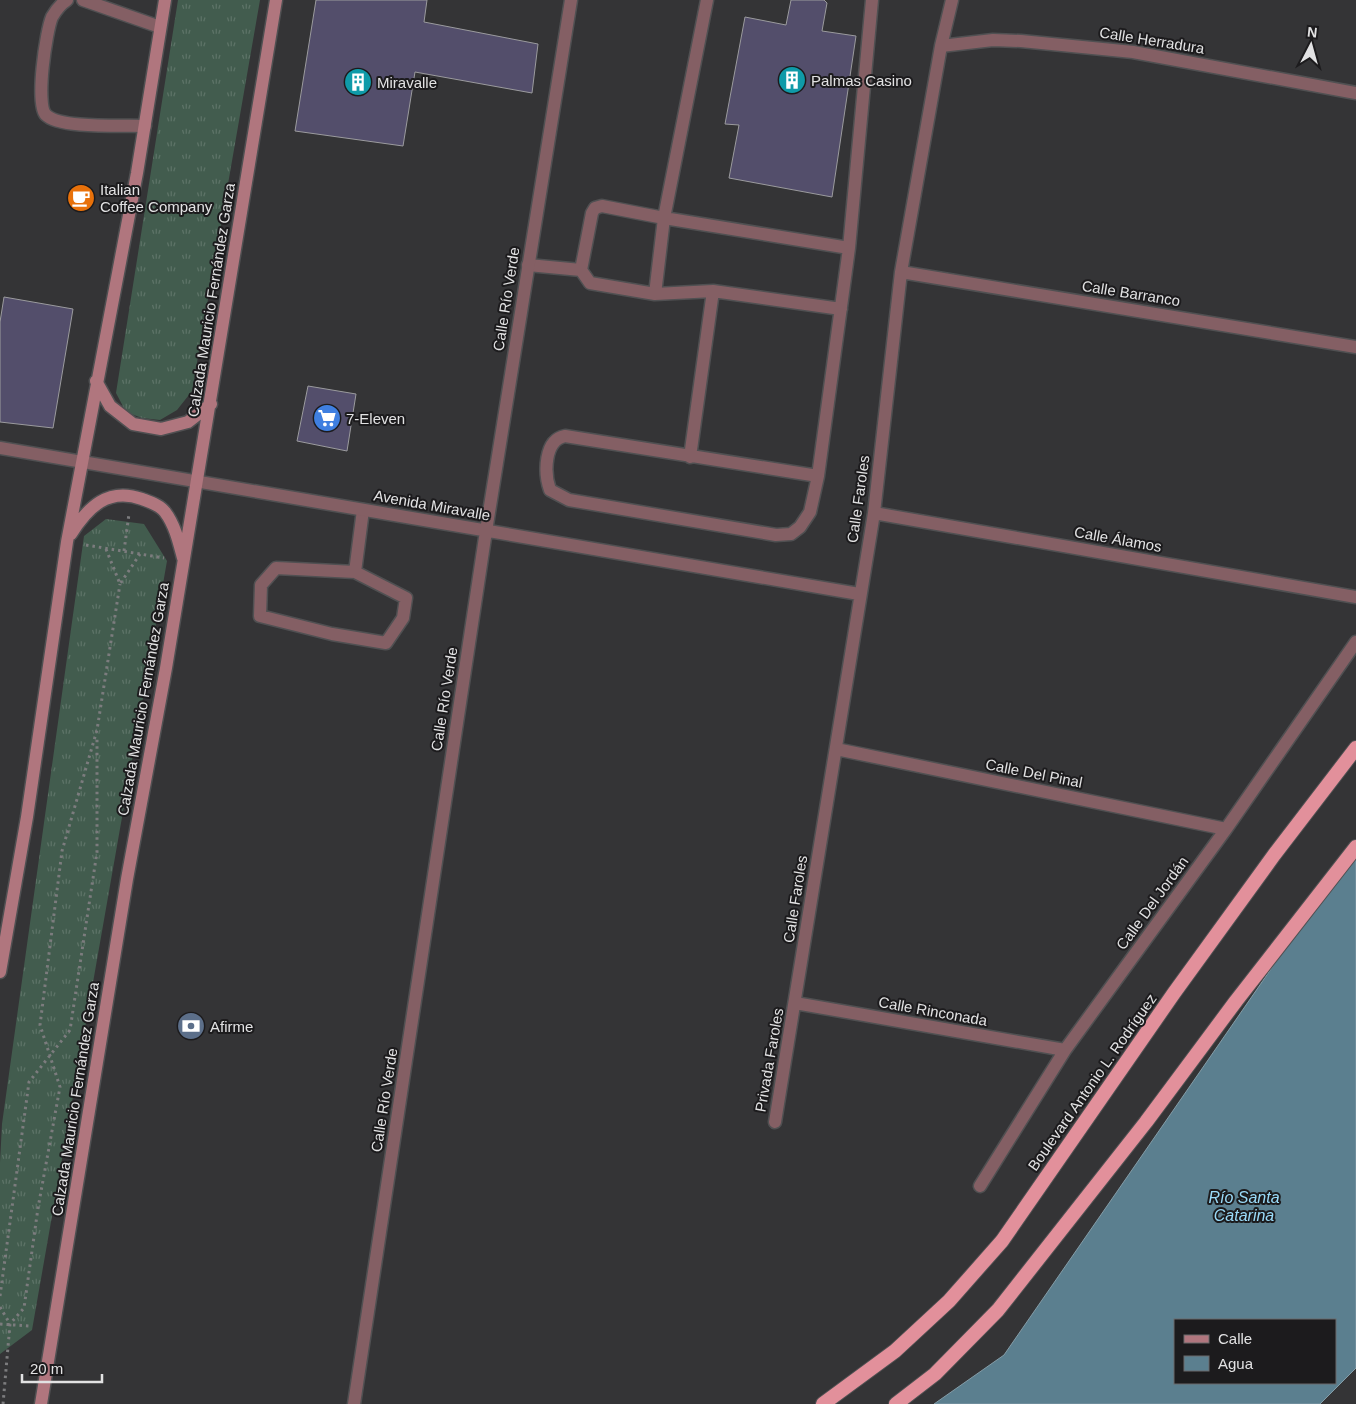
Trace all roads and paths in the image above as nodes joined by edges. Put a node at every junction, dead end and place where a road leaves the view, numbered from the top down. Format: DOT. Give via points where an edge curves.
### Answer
graph roads {
  1 [pos="67,0"];
  2 [pos="83,0"];
  3 [pos="165,0"];
  4 [pos="276,0"];
  5 [pos="571,0"];
  6 [pos="706,0"];
  7 [pos="872,0"];
  8 [pos="952,0"];
  9 [pos="160,27"];
  10 [pos="941,46"];
  11 [pos="1356,93"];
  12 [pos="145,126"];
  13 [pos="664,218"];
  14 [pos="849,248"];
  15 [pos="528,264"];
  16 [pos="581,270"];
  17 [pos="901,272"];
  18 [pos="713,291"];
  19 [pos="655,294"];
  20 [pos="841,308"];
  21 [pos="1356,347"];
  22 [pos="96,381"];
  23 [pos="211,404"];
  24 [pos="0,448"];
  25 [pos="690,457"];
  26 [pos="82,462"];
  27 [pos="818,476"];
  28 [pos="198,482"];
  29 [pos="130,509"];
  30 [pos="363,510"];
  31 [pos="874,514"];
  32 [pos="486,531"];
  33 [pos="74,541"];
  34 [pos="106,548"];
  35 [pos="124,551"];
  36 [pos="140,554"];
  37 [pos="167,558"];
  38 [pos="184,561"];
  39 [pos="354,572"];
  40 [pos="120,584"];
  41 [pos="859,594"];
  42 [pos="1356,597"];
  43 [pos="1356,642"];
  44 [pos="97,730"];
  45 [pos="1356,748"];
  46 [pos="836,750"];
  47 [pos="1226,829"];
  48 [pos="1356,847"];
  49 [pos="0,972"];
  50 [pos="795,1002"];
  51 [pos="1065,1050"];
  52 [pos="50,1056"];
  53 [pos="775,1122"];
  54 [pos="980,1186"];
  55 [pos="0,1296"];
  56 [pos="0,1307"];
  57 [pos="0,1324"];
  58 [pos="10,1324"];
  59 [pos="29,1326"];
  60 [pos="3,1404"];
  61 [pos="41,1404"];
  62 [pos="354,1404"];
  63 [pos="823,1404"];
  64 [pos="896,1404"];
  1 -- 12 [label="street" via="58,7 52,19 39,92 46,115 65,123"];
  2 -- 9 [label="street"];
  3 -- 9 [label="main road"];
  4 -- 23 [label="main road, Calzada Mauricio Fernández Garza"];
  5 -- 15 [label="street, Calle Río Verde"];
  6 -- 13 [label="street"];
  7 -- 14 [label="street"];
  8 -- 10 [label="street, Calle Faroles"];
  9 -- 12 [label="main road"];
  10 -- 11 [label="street, Calle Herradura" via="993,40 1133,52"];
  10 -- 17 [label="street, Calle Faroles"];
  12 -- 22 [label="main road"];
  13 -- 14 [label="street"];
  13 -- 16 [label="street" via="602,206 595,208"];
  13 -- 19 [label="street"];
  14 -- 20 [label="street"];
  15 -- 16 [label="street"];
  15 -- 32 [label="street, Calle Río Verde"];
  16 -- 19 [label="street" via="586,280 595,285"];
  17 -- 21 [label="street, Calle Barranco"];
  17 -- 31 [label="street, Calle Faroles"];
  18 -- 19 [label="street"];
  18 -- 20 [label="street"];
  18 -- 25 [label="street"];
  20 -- 27 [label="street"];
  22 -- 23 [label="main road" via="110,406 133,424 161,429 188,422"];
  22 -- 26 [label="main road"];
  23 -- 28 [label="main road, Calzada Mauricio Fernández Garza"];
  24 -- 26 [label="street, Avenida Miravalle"];
  25 -- 27 [label="street"];
  25 -- 27 [label="street" via="565,436 552,444 546,478 550,490 569,500 776,535 791,534 800,527 810,512"];
  26 -- 28 [label="street, Avenida Miravalle"];
  26 -- 33 [label="main road"];
  28 -- 30 [label="street, Avenida Miravalle"];
  28 -- 38 [label="main road, Calzada Mauricio Fernández Garza"];
  29 -- 35 [label="path"];
  30 -- 32 [label="street, Avenida Miravalle"];
  30 -- 39 [label="street"];
  31 -- 41 [label="street, Calle Faroles"];
  31 -- 42 [label="street, Calle Álamos"];
  32 -- 41 [label="street, Avenida Miravalle"];
  32 -- 62 [label="street, Calle Río Verde"];
  33 -- 34 [label="path"];
  33 -- 38 [label="main road" via="87,512 115,495 129,494 165,511"];
  33 -- 49 [label="main road"];
  34 -- 35 [label="path"];
  34 -- 40 [label="path"];
  35 -- 36 [label="path"];
  36 -- 37 [label="path"];
  36 -- 40 [label="path"];
  38 -- 61 [label="main road, Calzada Mauricio Fernández Garza" via="127,879"];
  39 -- 39 [label="street" via="276,568 261,585 260,616 332,634 386,643 403,618 406,598"];
  40 -- 44 [label="path"];
  41 -- 46 [label="street, Calle Faroles"];
  43 -- 47 [label="street, Calle Del Jordán"];
  44 -- 52 [label="path" via="62,851 40,1025"];
  44 -- 52 [label="path" via="95,862 70,1030"];
  45 -- 63 [label="highway, Boulevard Antonio L. Rodríguez" via="1174,993 1002,1241 949,1301 895,1351"];
  46 -- 47 [label="street, Calle Del Pinal"];
  46 -- 50 [label="street, Calle Faroles"];
  47 -- 51 [label="street, Calle Del Jordán"];
  48 -- 64 [label="highway" via="998,1310 935,1374"];
  50 -- 51 [label="street, Calle Rinconada"];
  50 -- 53 [label="street, Privada Faroles"];
  51 -- 54 [label="street, Calle Del Jordán"];
  52 -- 55 [label="path" via="30,1082"];
  52 -- 58 [label="path" via="60,1087 24,1308"];
  56 -- 58 [label="path"];
  57 -- 58 [label="path"];
  58 -- 59 [label="path"];
  58 -- 60 [label="path"];
}
